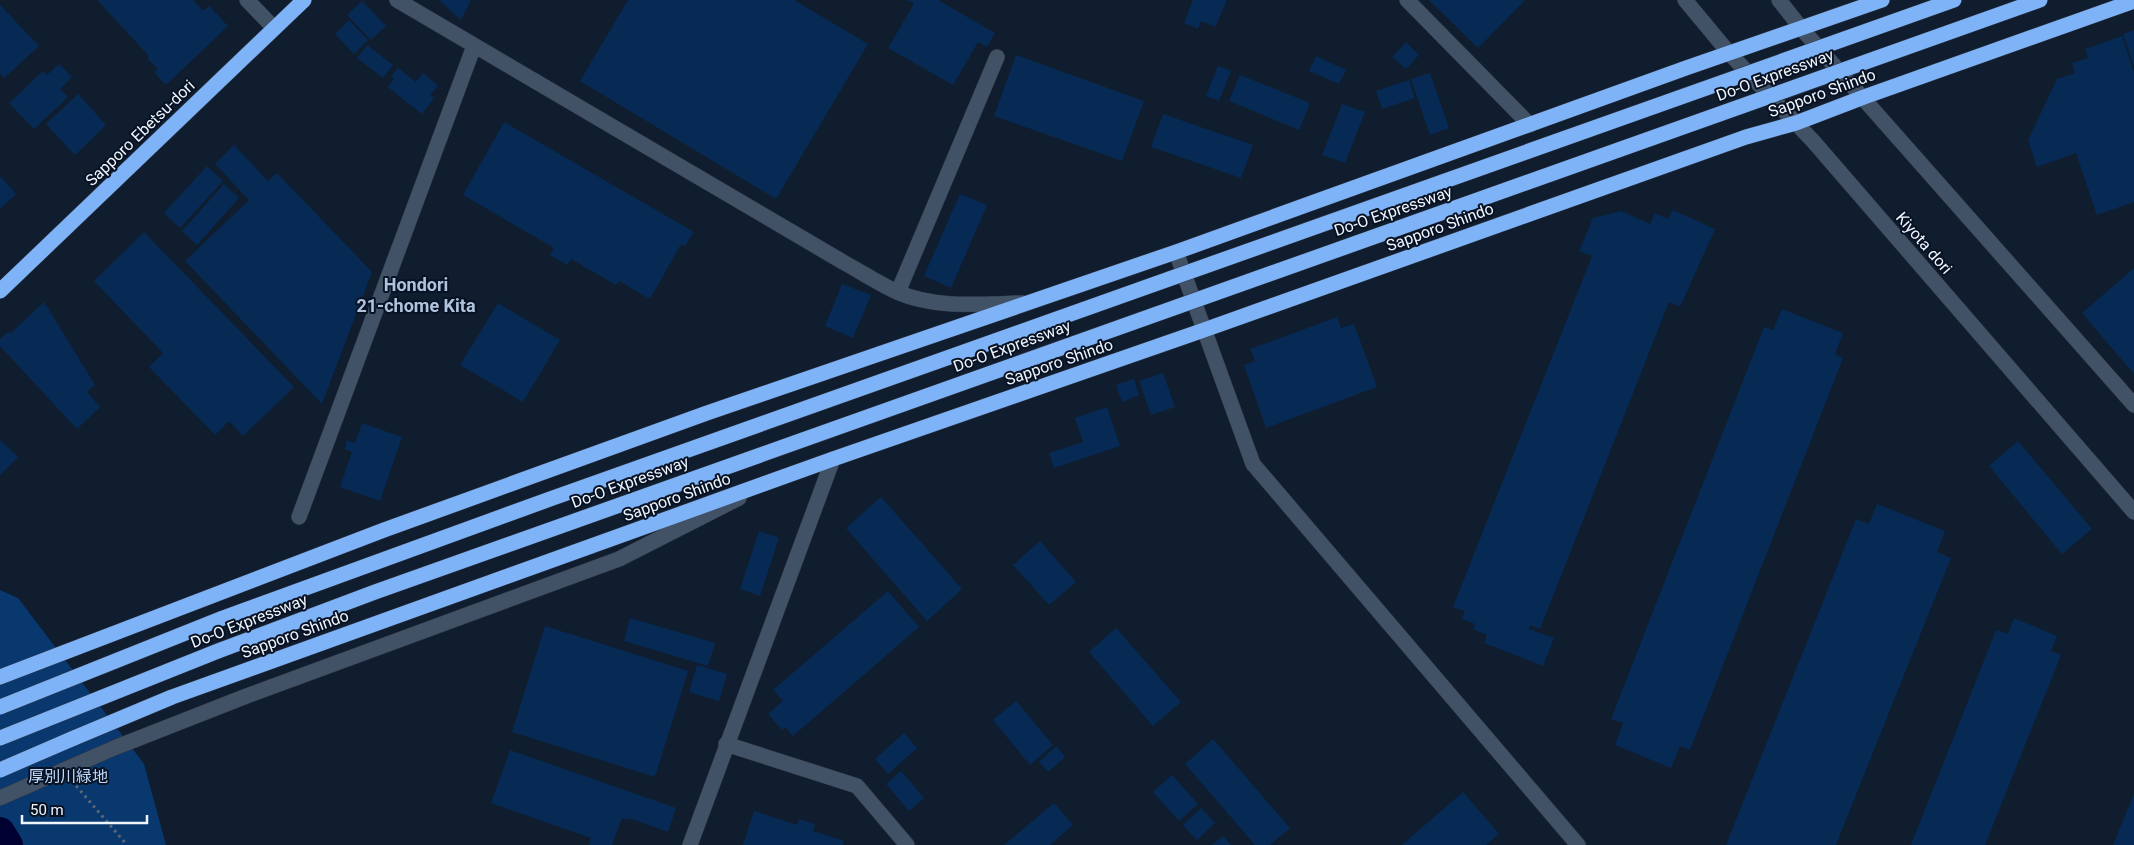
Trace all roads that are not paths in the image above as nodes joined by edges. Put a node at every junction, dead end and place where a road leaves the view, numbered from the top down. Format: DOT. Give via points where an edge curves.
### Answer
graph roads {
  1 [pos="247,0"];
  2 [pos="304,0"];
  3 [pos="397,0"];
  4 [pos="1407,0"];
  5 [pos="1685,0"];
  6 [pos="1780,0"];
  7 [pos="1882,0"];
  8 [pos="1954,0"];
  9 [pos="2040,0"];
  10 [pos="2134,1"];
  11 [pos="274,28"];
  12 [pos="1801,28"];
  13 [pos="474,46"];
  14 [pos="1729,53"];
  15 [pos="997,57"];
  16 [pos="1864,97"];
  17 [pos="1796,123"];
  18 [pos="1530,125"];
  19 [pos="1176,252"];
  20 [pos="0,291"];
  21 [pos="898,292"];
  22 [pos="1026,303"];
  23 [pos="1204,330"];
  24 [pos="2134,405"];
  25 [pos="832,459"];
  26 [pos="770,483"];
  27 [pos="2134,512"];
  28 [pos="299,517"];
  29 [pos="0,677"];
  30 [pos="0,707"];
  31 [pos="0,738"];
  32 [pos="726,744"];
  33 [pos="0,770"];
  34 [pos="0,798"];
  35 [pos="690,845"];
  36 [pos="907,845"];
  37 [pos="1578,845"];
  1 -- 11 [label="street"];
  2 -- 11 [label="highway, Sapporo Ebetsu-dori"];
  3 -- 13 [label="street"];
  4 -- 18 [label="street"];
  5 -- 14 [label="street, Kiyota dori"];
  6 -- 12 [label="street"];
  7 -- 12 [label="highway"];
  8 -- 30 [label="highway, Do-O Expressway, bridge" via="624,472 223,618"];
  9 -- 31 [label="highway, Do-O Expressway, bridge" via="375,592"];
  10 -- 16 [label="highway, Sapporo Shindo"];
  11 -- 20 [label="highway, Sapporo Ebetsu-dori"];
  12 -- 14 [label="highway"];
  12 -- 16 [label="street"];
  13 -- 21 [label="street"];
  13 -- 28 [label="street"];
  14 -- 17 [label="street, Kiyota dori"];
  14 -- 18 [label="highway"];
  15 -- 21 [label="street"];
  16 -- 17 [label="highway, Sapporo Shindo"];
  16 -- 24 [label="street"];
  17 -- 23 [label="highway, Sapporo Shindo" via="1746,137"];
  17 -- 27 [label="street, Kiyota dori"];
  18 -- 19 [label="highway"];
  19 -- 22 [label="highway"];
  19 -- 23 [label="street"];
  21 -- 22 [label="street" via="956,305"];
  22 -- 29 [label="highway" via="707,413 384,530"];
  23 -- 25 [label="highway, Sapporo Shindo"];
  23 -- 37 [label="street" via="1253,464"];
  25 -- 26 [label="highway, Sapporo Shindo"];
  25 -- 32 [label="street"];
  26 -- 33 [label="highway, Sapporo Shindo, bridge" via="172,697"];
  26 -- 34 [label="street, bridge" via="619,559 254,693 114,748"];
  32 -- 35 [label="street"];
  32 -- 36 [label="street" via="857,786"];
}
